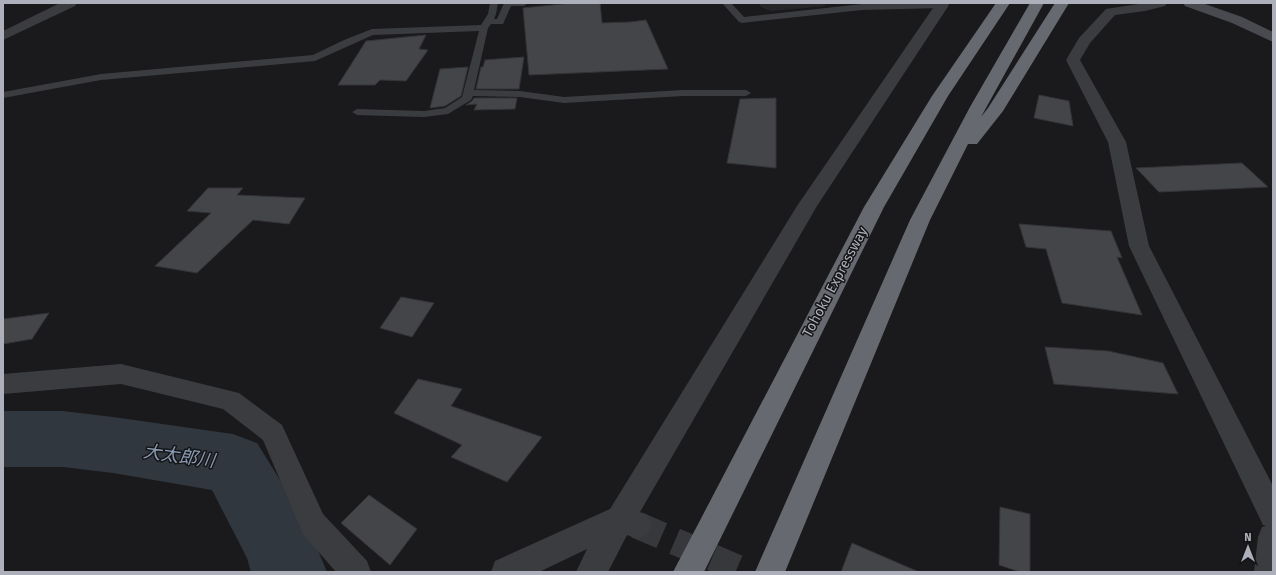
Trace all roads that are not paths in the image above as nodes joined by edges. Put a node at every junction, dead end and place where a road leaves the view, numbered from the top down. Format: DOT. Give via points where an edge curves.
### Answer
graph roads {
  1 [pos="70,3"];
  2 [pos="494,3"];
  3 [pos="524,3"];
  4 [pos="726,3"];
  5 [pos="988,3"];
  6 [pos="1003,3"];
  7 [pos="1037,3"];
  8 [pos="1062,3"];
  9 [pos="1160,3"];
  10 [pos="1190,3"];
  11 [pos="941,4"];
  12 [pos="486,24"];
  13 [pos="3,36"];
  14 [pos="1273,38"];
  15 [pos="975,42"];
  16 [pos="468,93"];
  17 [pos="746,93"];
  18 [pos="3,94"];
  19 [pos="357,112"];
  20 [pos="944,174"];
  21 [pos="3,384"];
  22 [pos="1273,515"];
  23 [pos="629,522"];
  24 [pos="1273,537"];
  25 [pos="356,572"];
  26 [pos="506,572"];
  27 [pos="591,572"];
  28 [pos="688,572"];
  29 [pos="770,572"];
  30 [pos="1269,572"];
  1 -- 13 [label="street"];
  2 -- 12 [label="lane" via="492,14"];
  3 -- 12 [label="lane" via="508,4 500,22"];
  4 -- 11 [label="lane" via="742,20 862,7"];
  5 -- 15 [label="highway"];
  6 -- 15 [label="highway, Tohoku Expressway"];
  7 -- 20 [label="highway" via="978,107"];
  8 -- 20 [label="highway" via="995,111"];
  9 -- 22 [label="street" via="1111,12 1084,41 1073,60 1117,142 1140,246"];
  10 -- 14 [label="street" via="1237,20"];
  11 -- 23 [label="street" via="807,206"];
  12 -- 16 [label="lane"];
  12 -- 18 [label="lane" via="372,32 315,58 101,77"];
  15 -- 28 [label="highway, Tohoku Expressway" via="874,207"];
  16 -- 17 [label="lane" via="520,94 564,100 683,93"];
  16 -- 19 [label="lane" via="467,98 448,111 424,114"];
  20 -- 29 [label="highway" via="920,220 883,304"];
  21 -- 25 [label="street" via="121,374 230,400 273,433 313,524"];
  23 -- 26 [label="street"];
  23 -- 27 [label="street"];
  24 -- 30 [label="street"];
}
